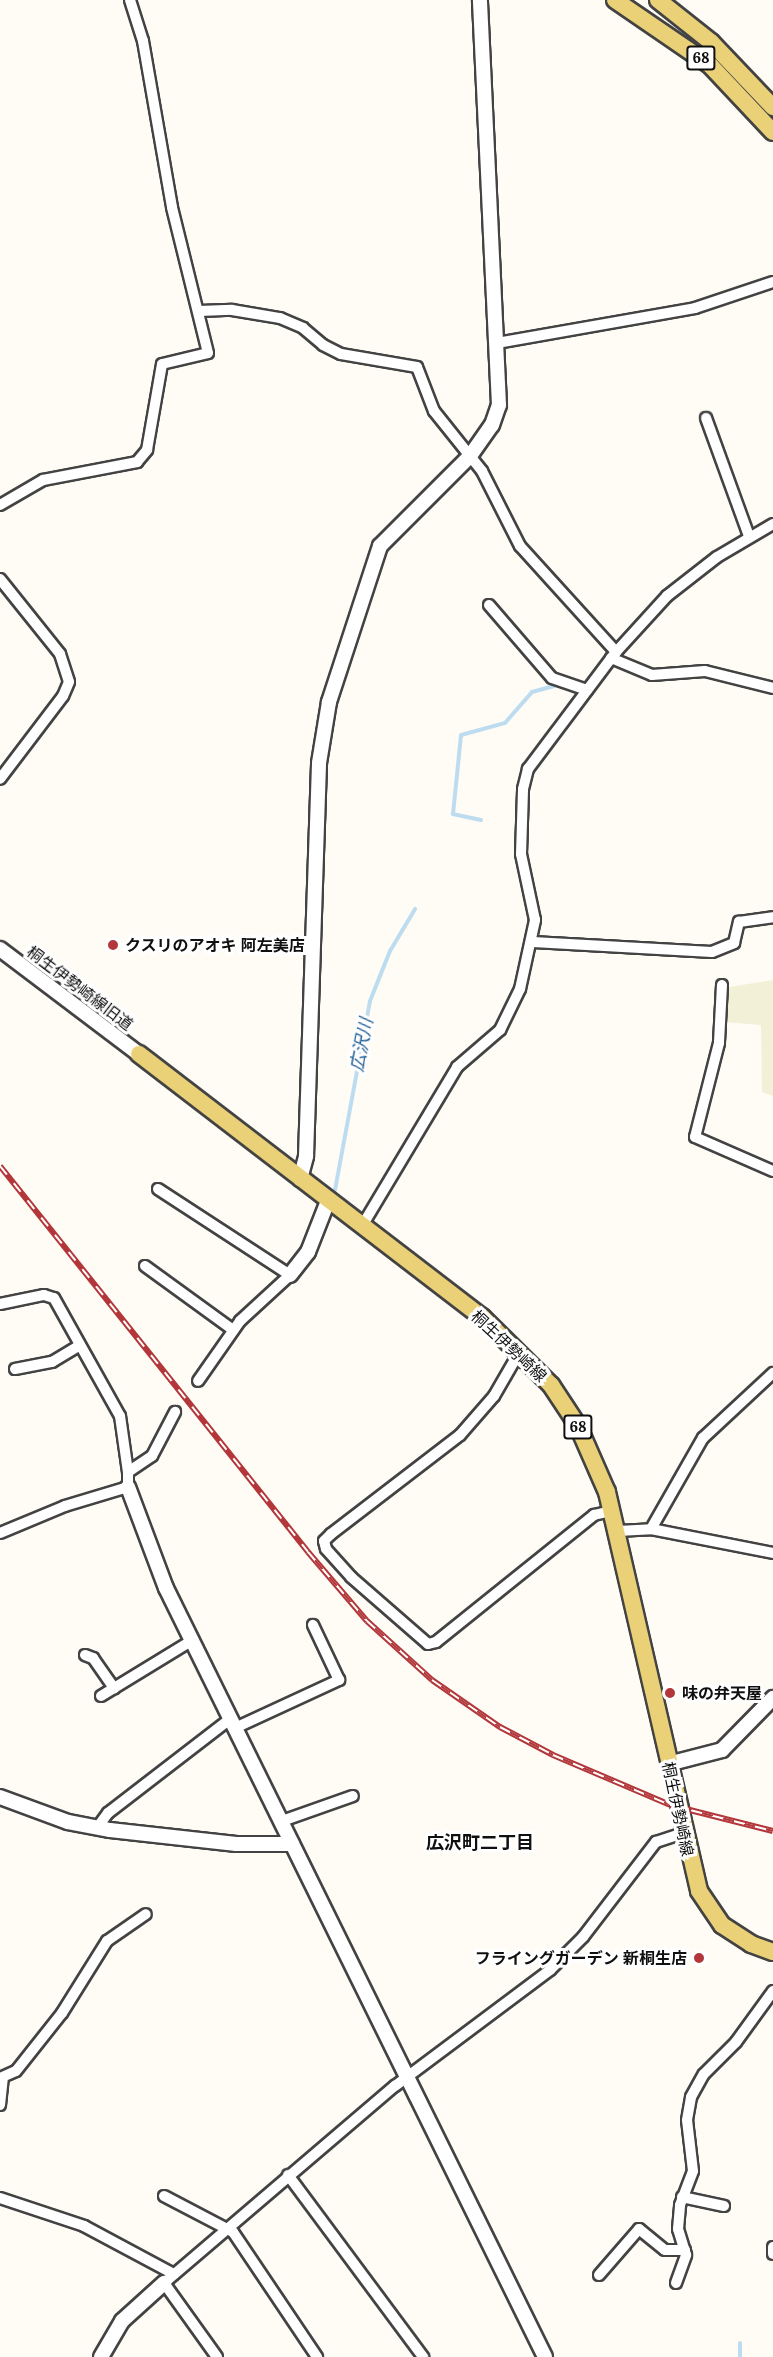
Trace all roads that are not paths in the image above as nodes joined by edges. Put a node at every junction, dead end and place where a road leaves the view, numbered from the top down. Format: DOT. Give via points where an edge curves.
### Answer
graph roads {
  1 [pos="130,0"];
  2 [pos="480,0"];
  3 [pos="615,0"];
  4 [pos="658,0"];
  5 [pos="773,107"];
  6 [pos="773,132"];
  7 [pos="773,282"];
  8 [pos="200,311"];
  9 [pos="497,343"];
  10 [pos="706,418"];
  11 [pos="470,456"];
  12 [pos="0,506"];
  13 [pos="773,524"];
  14 [pos="748,536"];
  15 [pos="0,579"];
  16 [pos="489,605"];
  17 [pos="614,655"];
  18 [pos="773,688"];
  19 [pos="587,690"];
  20 [pos="0,779"];
  21 [pos="773,917"];
  22 [pos="533,942"];
  23 [pos="0,950"];
  24 [pos="722,985"];
  25 [pos="139,1054"];
  26 [pos="773,1171"];
  27 [pos="300,1179"];
  28 [pos="158,1189"];
  29 [pos="328,1201"];
  30 [pos="362,1226"];
  31 [pos="145,1266"];
  32 [pos="290,1275"];
  33 [pos="0,1304"];
  34 [pos="233,1330"];
  35 [pos="79,1346"];
  36 [pos="520,1351"];
  37 [pos="15,1370"];
  38 [pos="773,1373"];
  39 [pos="198,1381"];
  40 [pos="175,1412"];
  41 [pos="128,1472"];
  42 [pos="128,1487"];
  43 [pos="612,1511"];
  44 [pos="651,1529"];
  45 [pos="618,1532"];
  46 [pos="0,1533"];
  47 [pos="773,1552"];
  48 [pos="313,1625"];
  49 [pos="191,1641"];
  50 [pos="85,1655"];
  51 [pos="114,1688"];
  52 [pos="101,1696"];
  53 [pos="773,1698"];
  54 [pos="233,1723"];
  55 [pos="668,1764"];
  56 [pos="353,1796"];
  57 [pos="0,1797"];
  58 [pos="282,1821"];
  59 [pos="97,1828"];
  60 [pos="683,1833"];
  61 [pos="292,1844"];
  62 [pos="146,1914"];
  63 [pos="773,1952"];
  64 [pos="773,1991"];
  65 [pos="406,2077"];
  66 [pos="2,2078"];
  67 [pos="0,2105"];
  68 [pos="288,2175"];
  69 [pos="164,2196"];
  70 [pos="682,2197"];
  71 [pos="0,2198"];
  72 [pos="724,2205"];
  73 [pos="228,2228"];
  74 [pos="773,2247"];
  75 [pos="684,2250"];
  76 [pos="773,2254"];
  77 [pos="599,2275"];
  78 [pos="169,2278"];
  79 [pos="676,2283"];
  80 [pos="100,2357"];
  81 [pos="217,2357"];
  82 [pos="317,2357"];
  83 [pos="423,2357"];
  84 [pos="545,2357"];
  1 -- 8 [label="street" via="143,41 172,207"];
  2 -- 9 [label="street"];
  3 -- 6 [label="main road, 68" via="710,65"];
  4 -- 5 [label="main road, 68" via="711,42"];
  7 -- 9 [label="street" via="695,309"];
  8 -- 11 [label="street" via="232,310 280,318 303,328 341,354 417,367 434,411"];
  8 -- 12 [label="street" via="208,354 162,364 143,456 137,462 43,480"];
  9 -- 11 [label="street" via="497,412"];
  10 -- 14 [label="street"];
  11 -- 17 [label="street" via="531,561"];
  11 -- 27 [label="street" via="380,546 329,702 319,763 306,1156"];
  13 -- 14 [label="street"];
  14 -- 17 [label="street" via="690,577"];
  15 -- 20 [label="street" via="60,654 69,682 63,696"];
  16 -- 19 [label="street" via="552,678"];
  17 -- 18 [label="street" via="652,675 705,671"];
  17 -- 19 [label="street"];
  19 -- 22 [label="street" via="525,779 521,854 535,920"];
  21 -- 22 [label="street" via="739,922 734,943 712,952"];
  22 -- 30 [label="street" via="520,989 500,1030 457,1067"];
  23 -- 25 [label="street, 桐生伊勢崎線旧道"];
  24 -- 26 [label="street" via="719,1043 695,1137"];
  25 -- 27 [label="main road, 桐生伊勢崎線 / 68"];
  27 -- 29 [label="main road, 桐生伊勢崎線 / 68"];
  28 -- 32 [label="street"];
  29 -- 30 [label="main road, 桐生伊勢崎線 / 68"];
  29 -- 32 [label="street" via="308,1252"];
  30 -- 36 [label="main road, 桐生伊勢崎線 / 68"];
  31 -- 34 [label="street"];
  32 -- 34 [label="street"];
  33 -- 35 [label="street" via="50,1296"];
  34 -- 39 [label="street"];
  35 -- 37 [label="street" via="52,1362"];
  35 -- 41 [label="street" via="120,1416"];
  36 -- 43 [label="main road, 桐生伊勢崎線 / 68" via="551,1385 578,1426"];
  36 -- 43 [label="street" via="494,1396 460,1435 331,1534 324,1541 326,1549 351,1577 428,1644 436,1642 594,1515"];
  38 -- 44 [label="street" via="703,1438"];
  40 -- 41 [label="street" via="152,1456"];
  41 -- 42 [label="street"];
  42 -- 46 [label="street" via="65,1506"];
  42 -- 49 [label="street" via="166,1588"];
  43 -- 45 [label="main road, 桐生伊勢崎線 / 68"];
  44 -- 45 [label="street"];
  44 -- 47 [label="street"];
  45 -- 55 [label="main road, 桐生伊勢崎線 / 68"];
  48 -- 54 [label="street" via="339,1680"];
  49 -- 51 [label="street"];
  49 -- 54 [label="street"];
  50 -- 51 [label="street" via="93,1658"];
  51 -- 52 [label="street"];
  53 -- 55 [label="street" via="722,1750"];
  54 -- 58 [label="street"];
  54 -- 59 [label="street" via="108,1813"];
  55 -- 60 [label="main road, 桐生伊勢崎線 / 68"];
  56 -- 58 [label="street"];
  57 -- 59 [label="street" via="68,1822"];
  58 -- 61 [label="street"];
  59 -- 61 [label="street" via="236,1844"];
  60 -- 63 [label="main road, 桐生伊勢崎線 / 68" via="695,1880 712,1914 734,1934"];
  60 -- 65 [label="street" via="656,1842 559,1962"];
  61 -- 65 [label="street"];
  62 -- 66 [label="street" via="107,1941 65,2009 16,2071"];
  64 -- 70 [label="street" via="736,2042 704,2074 691,2097 687,2120 693,2166"];
  65 -- 68 [label="street"];
  65 -- 84 [label="street"];
  66 -- 67 [label="street"];
  68 -- 73 [label="street"];
  68 -- 83 [label="street"];
  69 -- 73 [label="street"];
  70 -- 72 [label="street"];
  70 -- 75 [label="street" via="678,2229"];
  71 -- 78 [label="street" via="84,2226"];
  73 -- 78 [label="street"];
  73 -- 82 [label="street"];
  74 -- 76 [label="street"];
  75 -- 77 [label="street" via="665,2250 639,2229"];
  75 -- 79 [label="street" via="685,2260"];
  78 -- 80 [label="street" via="122,2321"];
  78 -- 81 [label="street"];
}
